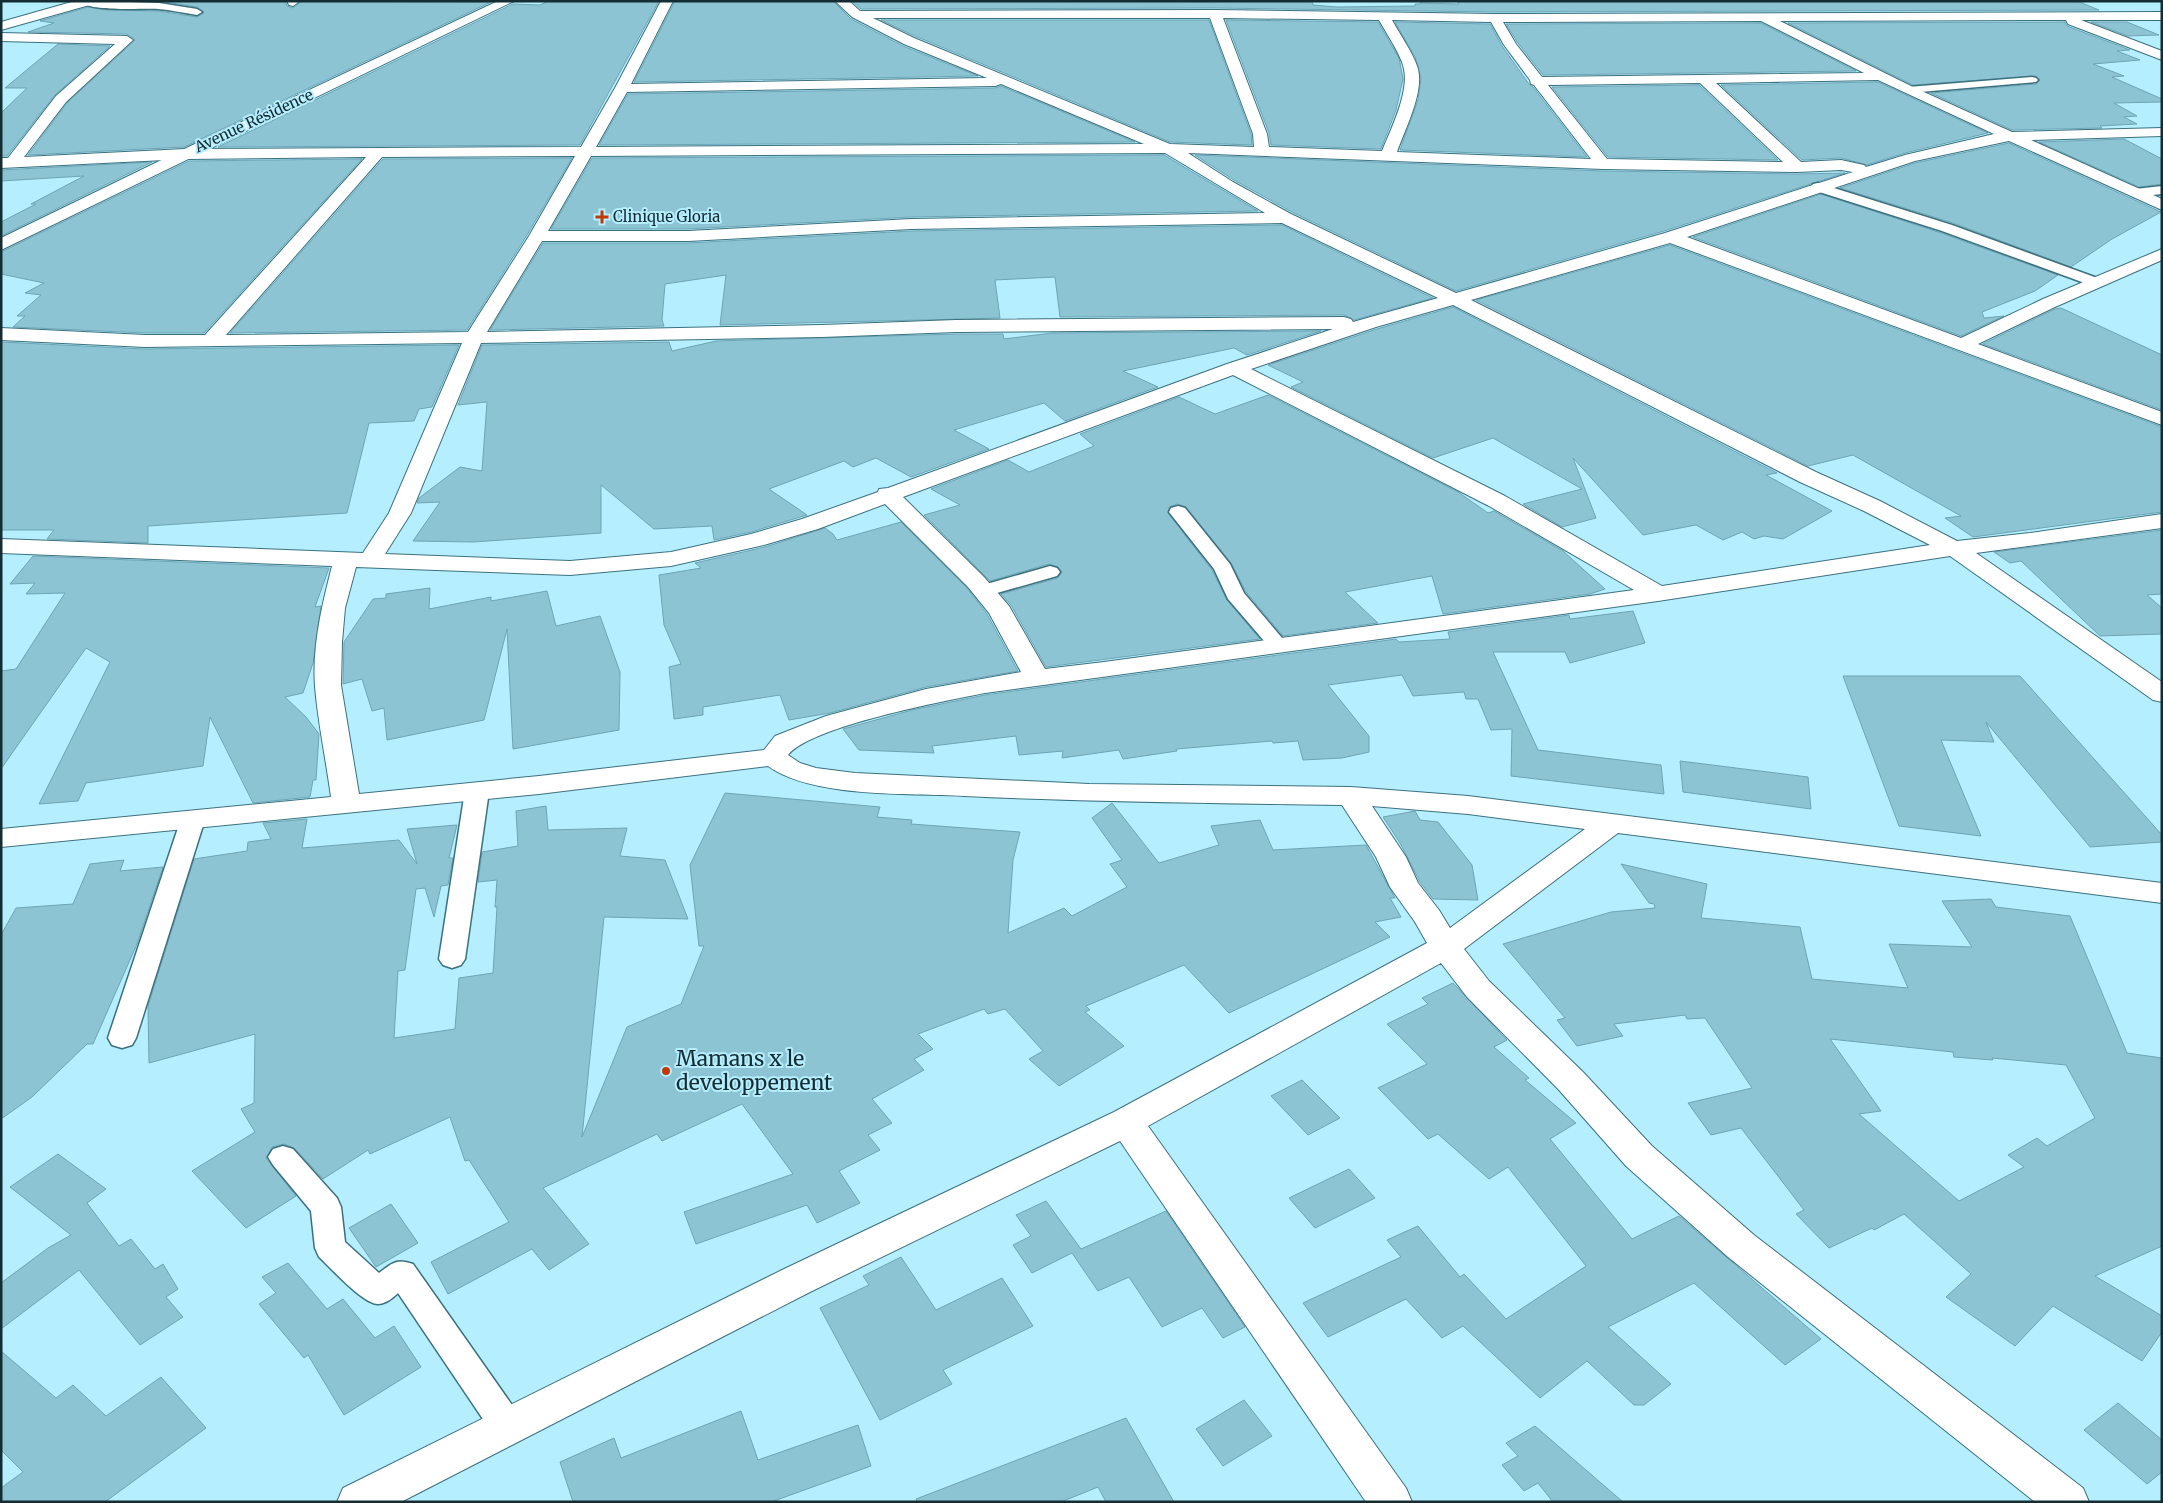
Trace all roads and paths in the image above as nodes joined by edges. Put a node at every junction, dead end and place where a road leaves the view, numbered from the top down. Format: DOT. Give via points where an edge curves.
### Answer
graph roads {
  1 [pos="508,1"];
  2 [pos="667,1"];
  3 [pos="841,1"];
  4 [pos="88,2"];
  5 [pos="1738,5"];
  6 [pos="197,12"];
  7 [pos="856,14"];
  8 [pos="1215,14"];
  9 [pos="2057,15"];
  10 [pos="1761,16"];
  11 [pos="2162,16"];
  12 [pos="1384,17"];
  13 [pos="1496,18"];
  14 [pos="1,26"];
  15 [pos="1,38"];
  16 [pos="2162,56"];
  17 [pos="1880,77"];
  18 [pos="1704,80"];
  19 [pos="2032,80"];
  20 [pos="1536,81"];
  21 [pos="1005,82"];
  22 [pos="622,88"];
  23 [pos="1908,90"];
  24 [pos="2162,132"];
  25 [pos="2013,136"];
  26 [pos="1168,148"];
  27 [pos="1262,150"];
  28 [pos="583,153"];
  29 [pos="185,154"];
  30 [pos="377,154"];
  31 [pos="1388,157"];
  32 [pos="7,163"];
  33 [pos="1603,164"];
  34 [pos="1797,167"];
  35 [pos="1873,170"];
  36 [pos="1818,188"];
  37 [pos="2162,190"];
  38 [pos="2135,193"];
  39 [pos="2162,205"];
  40 [pos="1285,218"];
  41 [pos="537,236"];
  42 [pos="1671,237"];
  43 [pos="1,245"];
  44 [pos="2162,254"];
  45 [pos="2095,282"];
  46 [pos="1455,299"];
  47 [pos="1369,323"];
  48 [pos="1,334"];
  49 [pos="474,338"];
  50 [pos="210,341"];
  51 [pos="1962,345"];
  52 [pos="1234,368"];
  53 [pos="2162,419"];
  54 [pos="887,494"];
  55 [pos="1178,512"];
  56 [pos="2162,520"];
  57 [pos="1,546"];
  58 [pos="1954,548"];
  59 [pos="358,560"];
  60 [pos="1050,572"];
  61 [pos="983,591"];
  62 [pos="1658,594"];
  63 [pos="1278,645"];
  64 [pos="1036,676"];
  65 [pos="2162,694"];
  66 [pos="773,757"];
  67 [pos="478,791"];
  68 [pos="1351,796"];
  69 [pos="346,804"];
  70 [pos="193,819"];
  71 [pos="1611,824"];
  72 [pos="1,838"];
  73 [pos="2162,893"];
  74 [pos="1445,947"];
  75 [pos="452,959"];
  76 [pos="122,1038"];
  77 [pos="1126,1122"];
  78 [pos="284,1157"];
  79 [pos="507,1426"];
  80 [pos="358,1502"];
  81 [pos="1392,1502"];
  82 [pos="2068,1502"];
  1 -- 29 [label="street, Avenue Résidence"];
  2 -- 22 [label="street"];
  3 -- 7 [label="street"];
  4 -- 6 [label="lane" via="159,6"];
  4 -- 14 [label="street"];
  5 -- 10 [label="street"];
  7 -- 8 [label="street"];
  7 -- 21 [label="street"];
  8 -- 12 [label="street"];
  8 -- 27 [label="street" via="1260,134"];
  9 -- 10 [label="street"];
  9 -- 11 [label="street"];
  9 -- 16 [label="street"];
  10 -- 13 [label="street"];
  10 -- 17 [label="street"];
  12 -- 13 [label="street"];
  12 -- 31 [label="street" via="1411,68 1412,76"];
  13 -- 20 [label="street" via="1510,45"];
  15 -- 32 [label="street" via="126,40 61,99"];
  17 -- 18 [label="street"];
  17 -- 23 [label="street"];
  18 -- 20 [label="street"];
  18 -- 34 [label="street"];
  19 -- 23 [label="lane"];
  20 -- 33 [label="street"];
  21 -- 22 [label="street"];
  21 -- 26 [label="street"];
  22 -- 28 [label="street"];
  23 -- 25 [label="street"];
  24 -- 25 [label="street"];
  25 -- 35 [label="street" via="1946,148"];
  25 -- 38 [label="street"];
  26 -- 27 [label="street"];
  26 -- 28 [label="street"];
  26 -- 40 [label="street"];
  27 -- 31 [label="street"];
  28 -- 30 [label="street"];
  28 -- 41 [label="street"];
  29 -- 30 [label="street"];
  29 -- 32 [label="street"];
  29 -- 43 [label="street, Avenue Résidence"];
  30 -- 50 [label="street"];
  31 -- 33 [label="street"];
  33 -- 34 [label="street"];
  34 -- 35 [label="street" via="1841,165"];
  35 -- 36 [label="street"];
  36 -- 42 [label="street"];
  36 -- 45 [label="lane" via="1948,228"];
  37 -- 38 [label="lane"];
  38 -- 39 [label="street"];
  40 -- 41 [label="street" via="911,224 688,236"];
  40 -- 46 [label="street"];
  41 -- 49 [label="street"];
  42 -- 46 [label="street"];
  42 -- 51 [label="street"];
  44 -- 45 [label="street"];
  45 -- 51 [label="street"];
  46 -- 47 [label="street"];
  46 -- 58 [label="street"];
  47 -- 49 [label="street" via="956,326"];
  47 -- 52 [label="street"];
  48 -- 50 [label="street"];
  49 -- 50 [label="street"];
  49 -- 59 [label="street" via="400,513"];
  51 -- 53 [label="street"];
  52 -- 54 [label="street"];
  52 -- 62 [label="street" via="1497,501"];
  54 -- 59 [label="street" via="810,524 671,559 570,568"];
  54 -- 61 [label="street"];
  55 -- 63 [label="lane" via="1222,568 1236,595"];
  56 -- 58 [label="street"];
  57 -- 59 [label="street"];
  58 -- 62 [label="street"];
  58 -- 65 [label="street"];
  59 -- 69 [label="street" via="333,608 329,642 328,684"];
  60 -- 61 [label="lane"];
  61 -- 64 [label="street" via="1000,611"];
  62 -- 63 [label="street"];
  63 -- 64 [label="street" via="1104,670"];
  64 -- 66 [label="street" via="899,703 851,717 805,732 783,744"];
  66 -- 67 [label="street"];
  66 -- 68 [label="street" via="790,769 855,782 1089,793"];
  67 -- 69 [label="street"];
  67 -- 75 [label="lane"];
  68 -- 71 [label="street" via="1468,805"];
  68 -- 74 [label="street"];
  69 -- 70 [label="street"];
  70 -- 72 [label="street"];
  70 -- 76 [label="lane"];
  71 -- 73 [label="street"];
  71 -- 74 [label="street"];
  74 -- 77 [label="street"];
  74 -- 82 [label="street" via="1478,989 1571,1080 1646,1162 1741,1246"];
  77 -- 79 [label="street" via="796,1281"];
  77 -- 81 [label="street"];
  78 -- 79 [label="lane" via="326,1207 330,1248 378,1291 402,1273"];
  79 -- 80 [label="street"];
}
